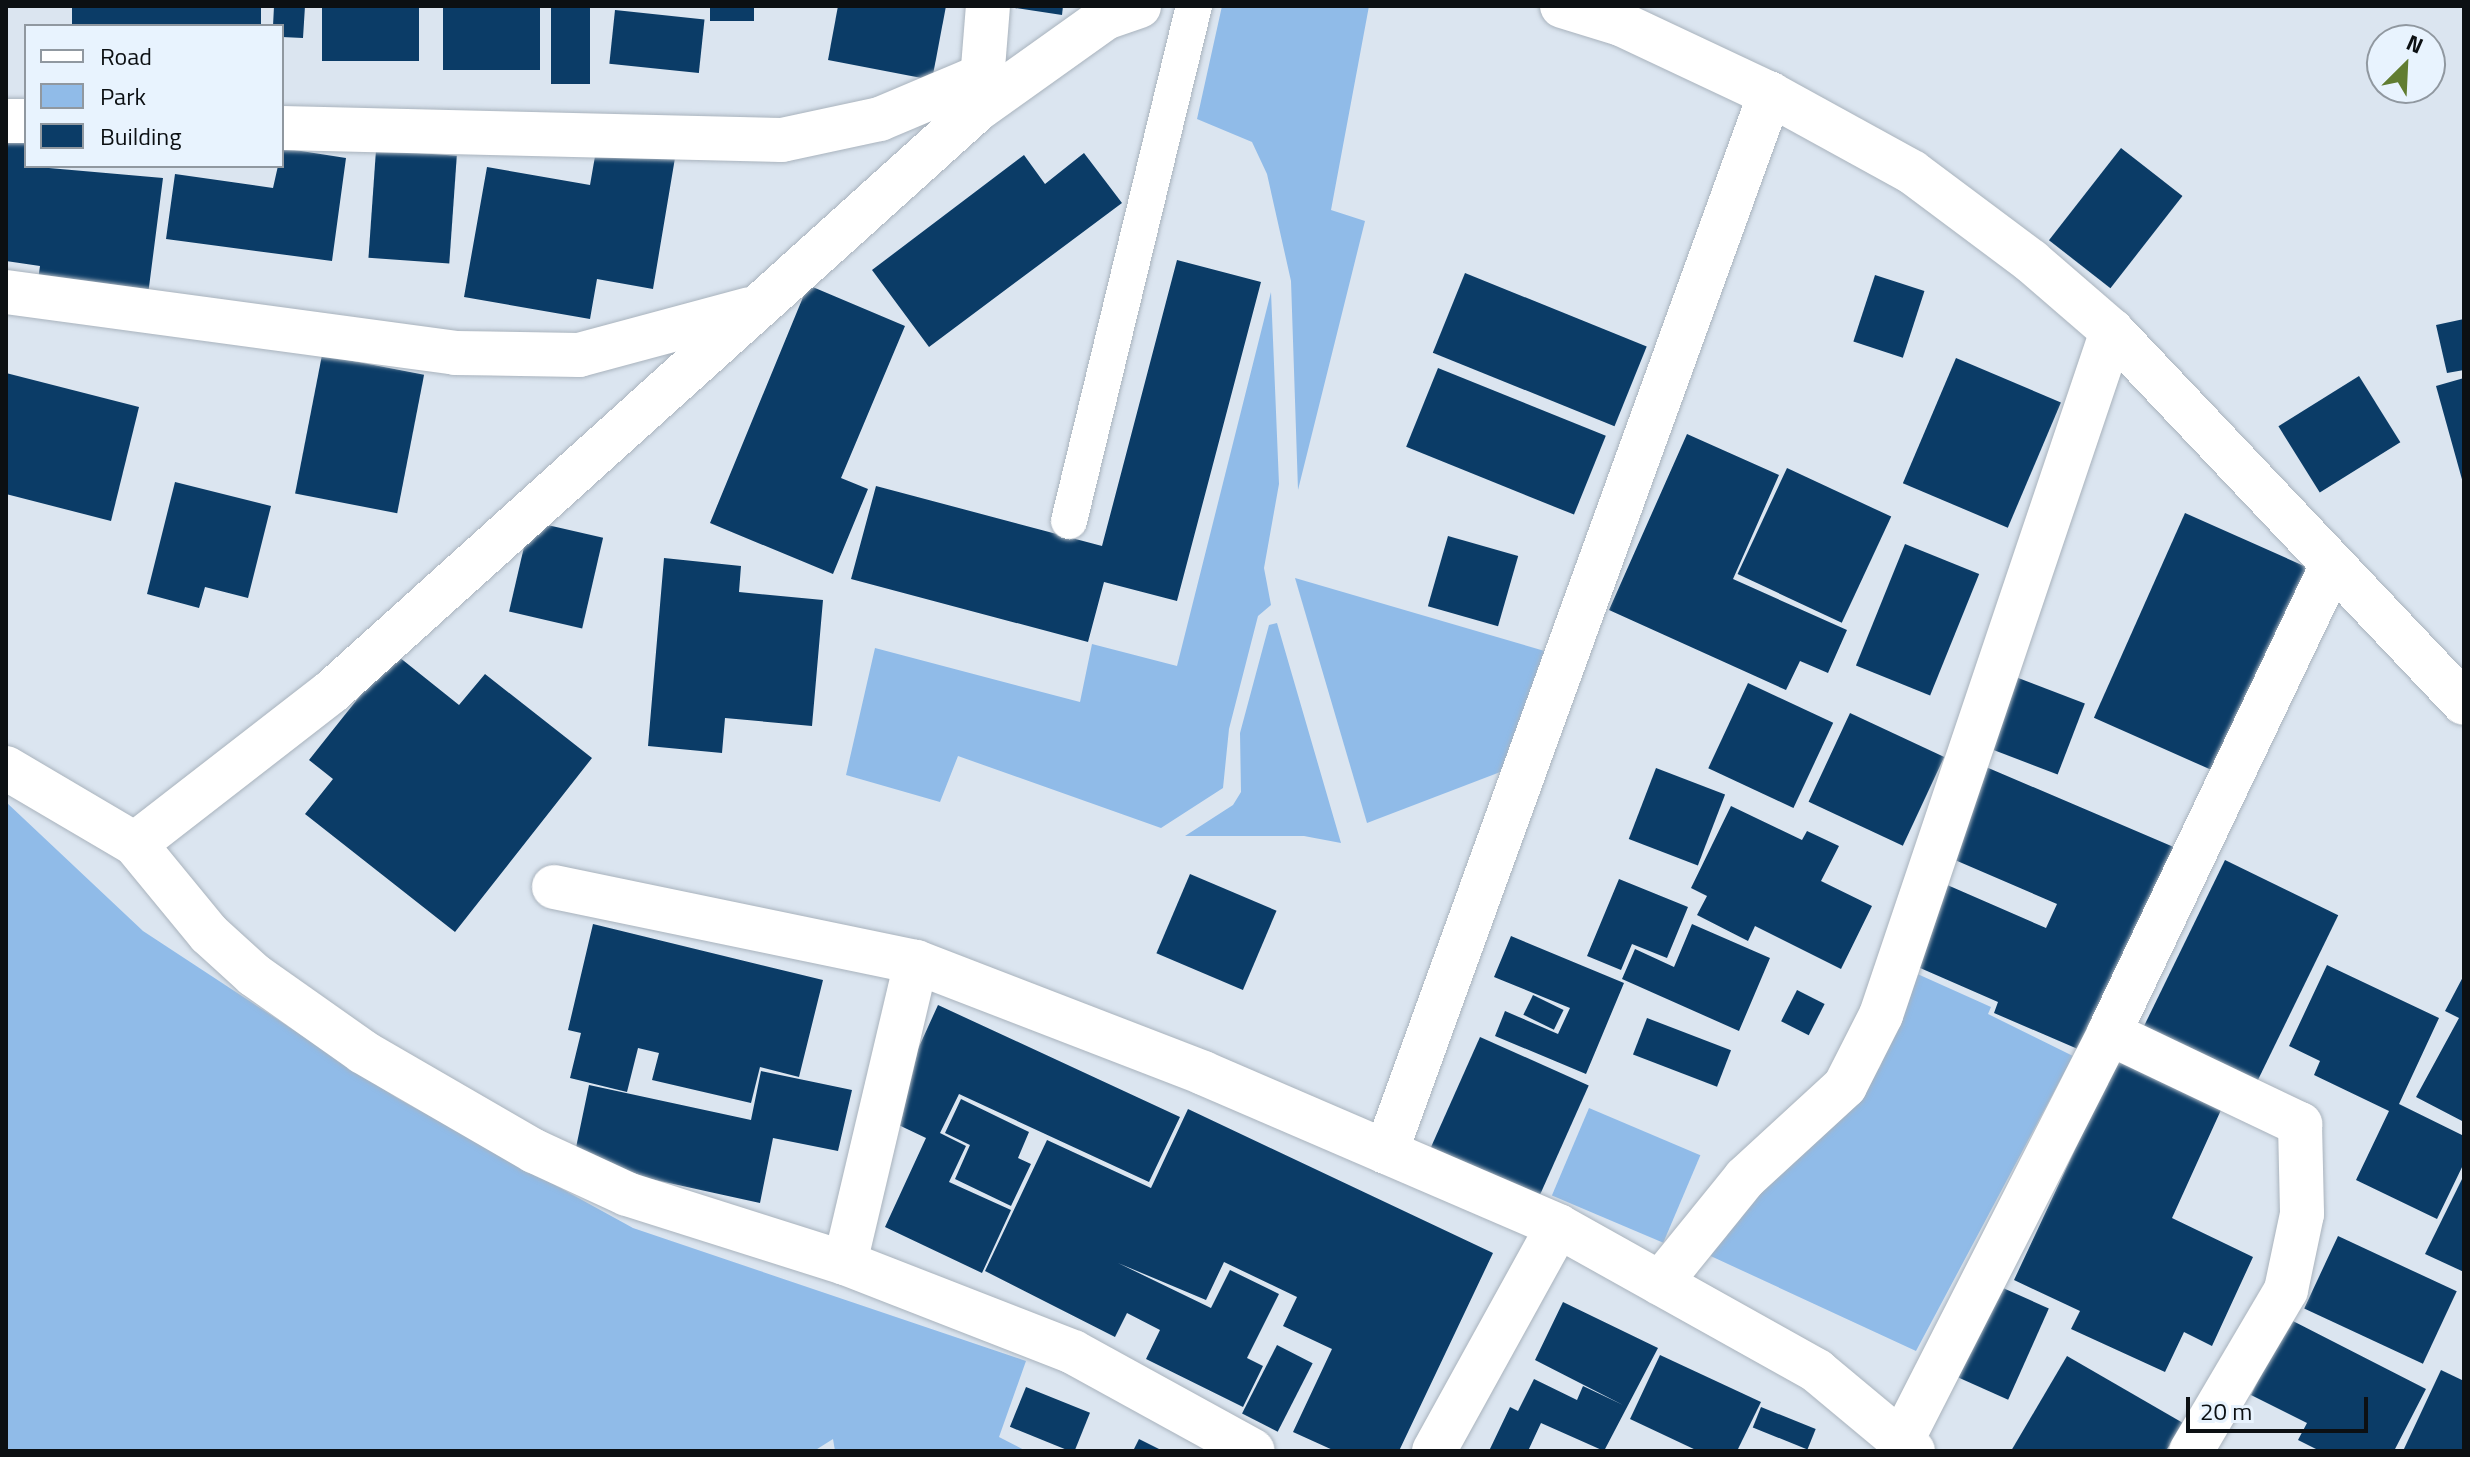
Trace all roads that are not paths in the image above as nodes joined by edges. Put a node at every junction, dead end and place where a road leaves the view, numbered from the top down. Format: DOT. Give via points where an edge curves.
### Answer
graph roads {
  1 [pos="988,6"];
  2 [pos="1139,6"];
  3 [pos="1194,6"];
  4 [pos="1562,6"];
  5 [pos="981,92"];
  6 [pos="1770,94"];
  7 [pos="284,128"];
  8 [pos="6,292"];
  9 [pos="755,308"];
  10 [pos="2112,331"];
  11 [pos="1069,521"];
  12 [pos="2332,565"];
  13 [pos="2464,703"];
  14 [pos="6,768"];
  15 [pos="135,844"];
  16 [pos="554,887"];
  17 [pos="916,962"];
  18 [pos="2109,1033"];
  19 [pos="1386,1152"];
  20 [pos="1558,1226"];
  21 [pos="845,1263"];
  22 [pos="1660,1283"];
  23 [pos="1908,1444"];
  24 [pos="1253,1451"];
  25 [pos="1434,1451"];
  26 [pos="2191,1451"];
  1 -- 5 [label="street"];
  2 -- 5 [label="street" via="1105,18"];
  3 -- 11 [label="lane"];
  4 -- 6 [label="street" via="1621,24"];
  5 -- 7 [label="street" via="782,140"];
  5 -- 9 [label="street"];
  6 -- 10 [label="street" via="1912,172 2031,261"];
  6 -- 19 [label="street"];
  8 -- 9 [label="street" via="470,353 579,355"];
  9 -- 15 [label="street" via="331,692"];
  10 -- 12 [label="street"];
  10 -- 22 [label="street" via="1881,1015 1845,1086 1745,1178"];
  12 -- 13 [label="street"];
  12 -- 18 [label="street"];
  14 -- 15 [label="street"];
  15 -- 21 [label="street" via="209,934 254,975 363,1052 534,1151 627,1194"];
  16 -- 17 [label="street"];
  17 -- 19 [label="street" via="1203,1073"];
  17 -- 21 [label="street"];
  18 -- 23 [label="street"];
  18 -- 26 [label="street" via="2300,1124 2302,1214 2286,1290"];
  19 -- 20 [label="street"];
  20 -- 22 [label="street"];
  20 -- 25 [label="street"];
  21 -- 24 [label="street" via="1073,1352"];
  22 -- 23 [label="street" via="1817,1371"];
}
